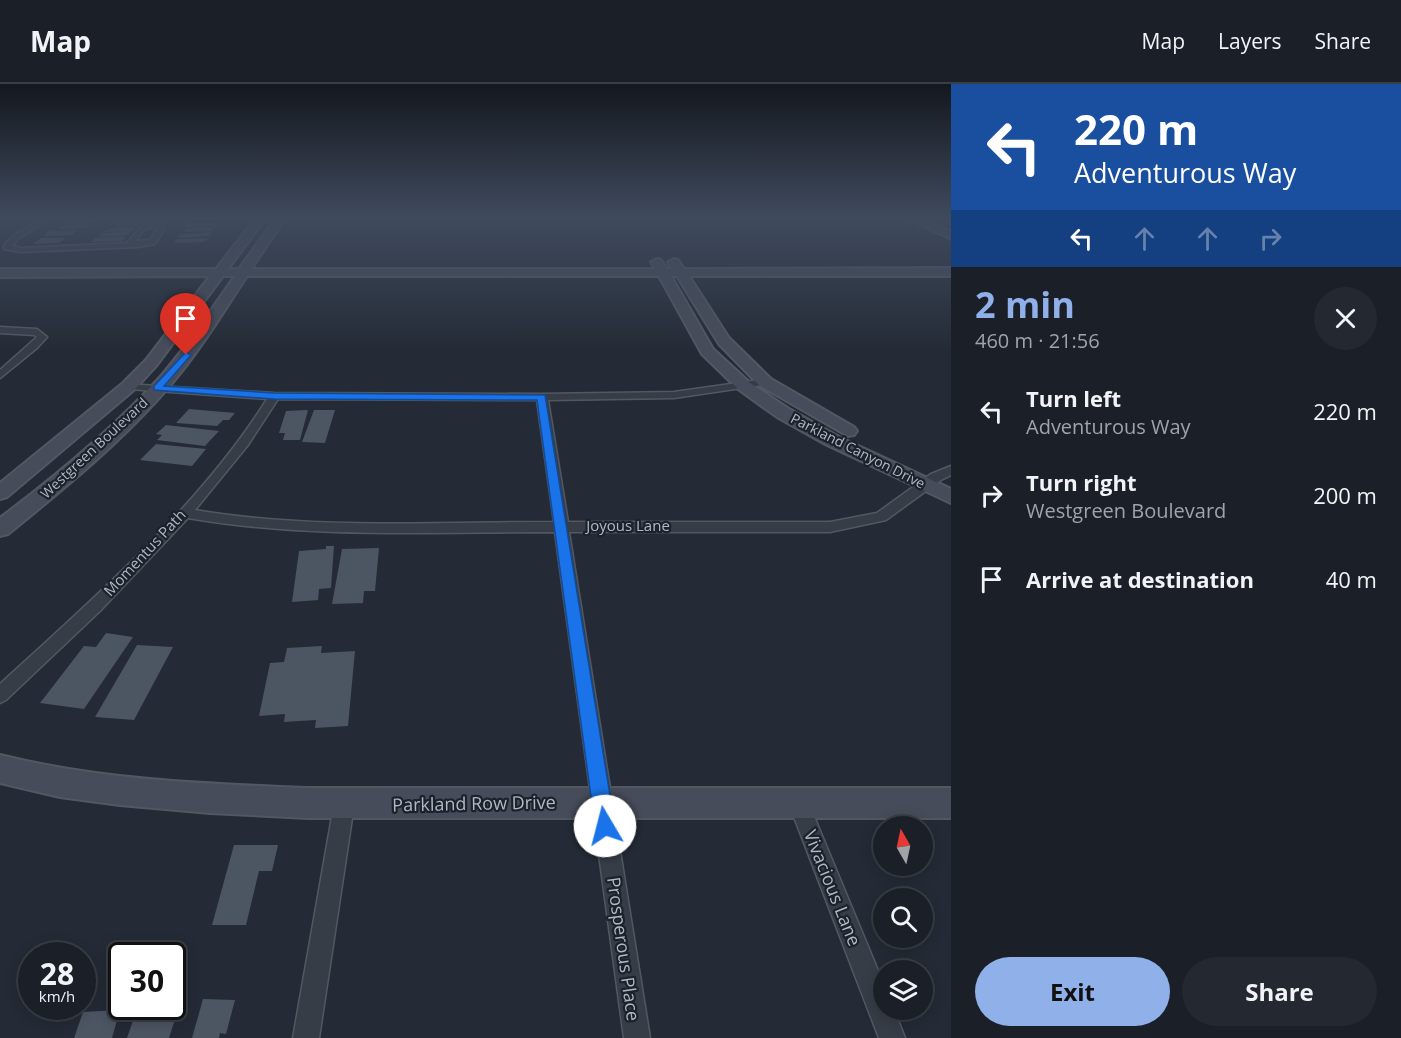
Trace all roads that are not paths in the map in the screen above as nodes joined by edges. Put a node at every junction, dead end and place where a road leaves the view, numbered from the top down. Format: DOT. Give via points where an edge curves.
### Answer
graph roads {
  1 [pos="0,264"];
  2 [pos="227,264"];
  3 [pos="248,264"];
  4 [pos="865,264"];
  5 [pos="224,267"];
  6 [pos="246,267"];
  7 [pos="668,267"];
  8 [pos="951,272"];
  9 [pos="0,273"];
  10 [pos="0,330"];
  11 [pos="0,375"];
  12 [pos="765,382"];
  13 [pos="129,386"];
  14 [pos="744,386"];
  15 [pos="157,388"];
  16 [pos="274,396"];
  17 [pos="542,397"];
  18 [pos="941,479"];
  19 [pos="0,494"];
  20 [pos="951,497"];
  21 [pos="183,513"];
  22 [pos="561,527"];
  23 [pos="0,529"];
  24 [pos="0,694"];
  25 [pos="0,769"];
  26 [pos="602,802"];
  27 [pos="951,803"];
  28 [pos="799,804"];
  29 [pos="344,805"];
  30 [pos="306,1038"];
  31 [pos="637,1038"];
  32 [pos="892,1038"];
  1 -- 5 [label="street"];
  2 -- 5 [label="street, Westgreen Boulevard"];
  3 -- 6 [label="street, Westgreen Boulevard"];
  4 -- 7 [label="street"];
  5 -- 6 [label="street"];
  5 -- 9 [label="street"];
  5 -- 13 [label="street, Westgreen Boulevard"];
  6 -- 7 [label="street"];
  6 -- 15 [label="street, Westgreen Boulevard" via="186,355"];
  7 -- 8 [label="street"];
  7 -- 12 [label="street, Parkland Canyon Drive" via="724,341"];
  7 -- 14 [label="street, Parkland Canyon Drive" via="707,351"];
  10 -- 11 [label="street" via="37,332 42,337"];
  12 -- 14 [label="street"];
  12 -- 18 [label="street, Parkland Canyon Drive" via="835,425"];
  13 -- 15 [label="street"];
  13 -- 19 [label="street, Westgreen Boulevard"];
  14 -- 17 [label="street" via="674,394"];
  14 -- 18 [label="street, Parkland Canyon Drive" via="833,441"];
  15 -- 16 [label="street"];
  15 -- 23 [label="street, Westgreen Boulevard" via="68,473"];
  16 -- 17 [label="street"];
  16 -- 21 [label="street, Momentus Path" via="240,448"];
  17 -- 22 [label="street, Prosperous Place"];
  18 -- 20 [label="street, Parkland Canyon Drive"];
  18 -- 22 [label="street, Joyous Lane" via="880,517 830,527"];
  21 -- 22 [label="street, Joyous Lane" via="296,526"];
  21 -- 24 [label="street, Momentus Path" via="80,621"];
  22 -- 26 [label="street, Prosperous Place"];
  25 -- 29 [label="street, Parkland Row Drive" via="36,779 197,798"];
  26 -- 28 [label="street, Parkland Row Drive"];
  26 -- 29 [label="street, Parkland Row Drive"];
  26 -- 31 [label="street, Prosperous Place"];
  27 -- 28 [label="street, Parkland Row Drive"];
  28 -- 32 [label="street, Vivacious Lane"];
  29 -- 30 [label="street"];
}
